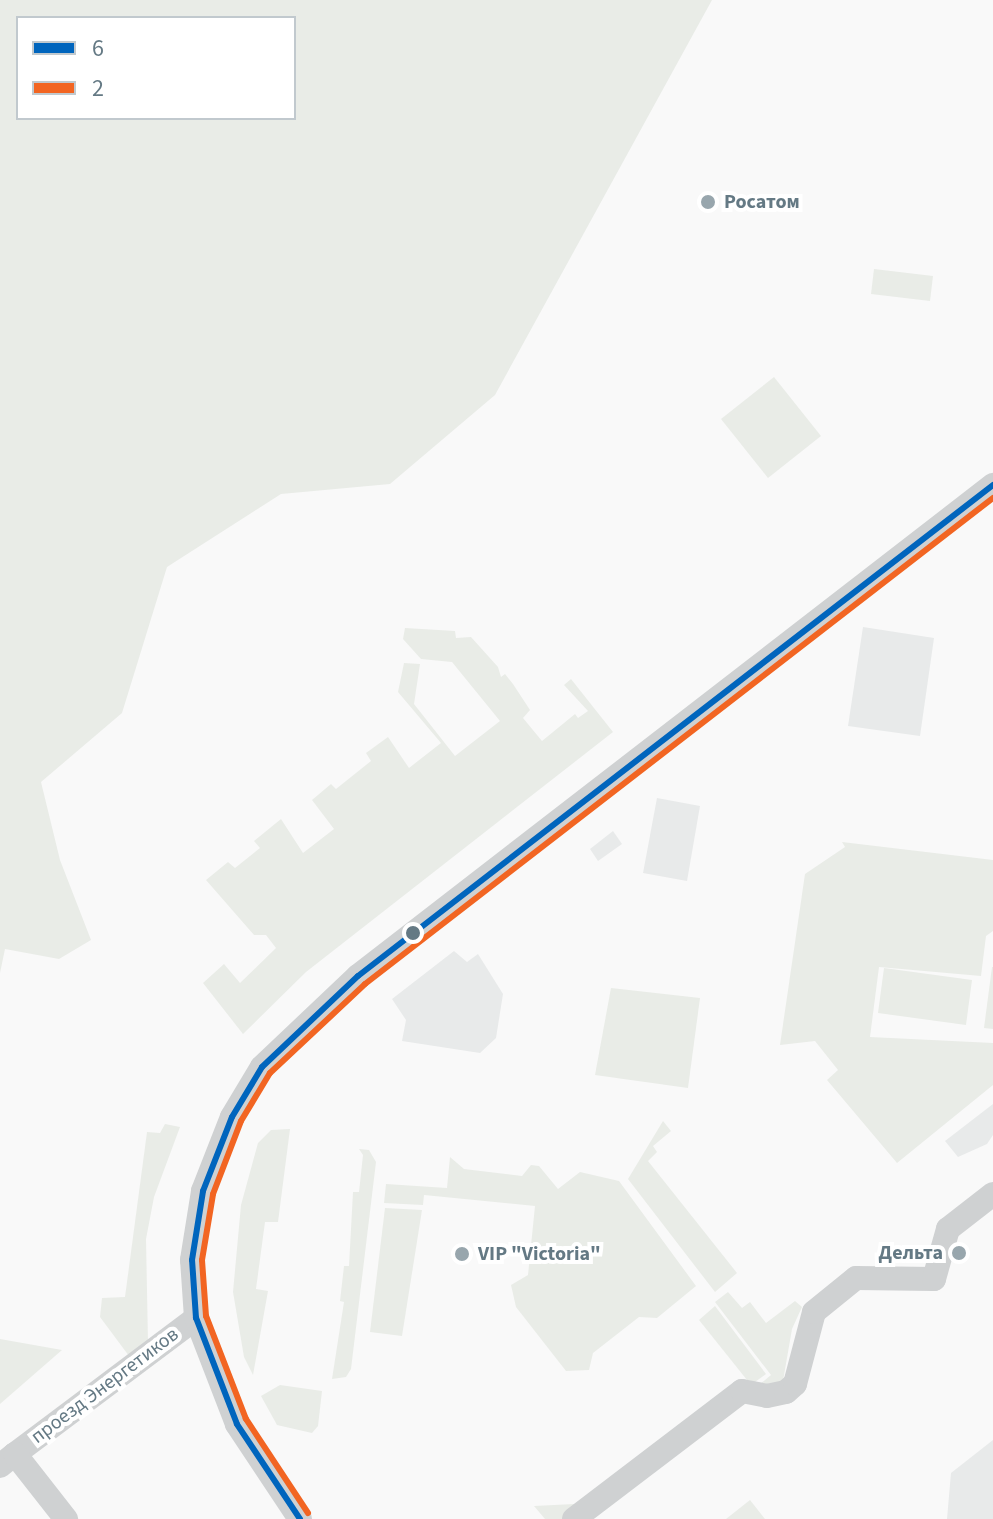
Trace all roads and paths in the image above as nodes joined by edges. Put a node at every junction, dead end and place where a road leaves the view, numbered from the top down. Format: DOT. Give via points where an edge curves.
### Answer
graph roads {
  1 [pos="993,485"];
  2 [pos="993,1194"];
  3 [pos="196,1318"];
  4 [pos="8,1460"];
  5 [pos="66,1519"];
  6 [pos="300,1519"];
  7 [pos="574,1519"];
  1 -- 3 [label="street" via="358,976 301,1026 262,1067 232,1117 203,1191 192,1260"];
  2 -- 7 [label="street" via="948,1229 934,1279 856,1278 814,1312 795,1384 786,1392 767,1396 742,1391"];
  3 -- 4 [label="street, проезд Энергетиков"];
  3 -- 6 [label="street" via="237,1424"];
  4 -- 5 [label="street, проезд Энергетиков"];
}
